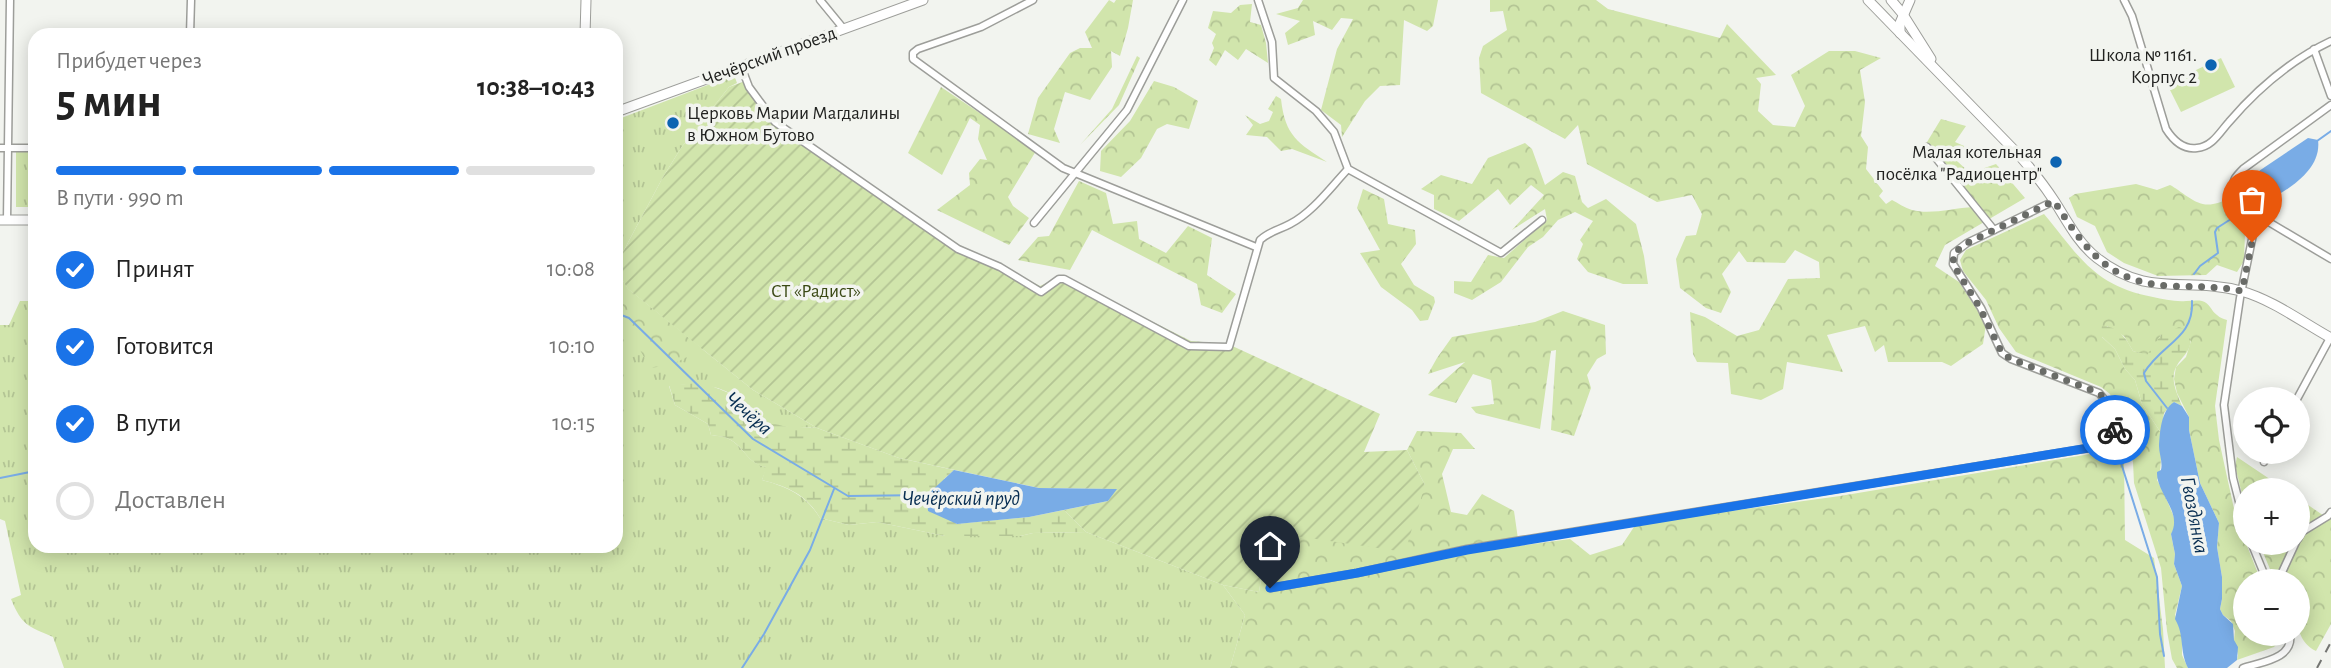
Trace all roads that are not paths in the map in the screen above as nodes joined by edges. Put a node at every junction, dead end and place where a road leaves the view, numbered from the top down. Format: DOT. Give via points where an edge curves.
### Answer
graph roads {
  1 [pos="10,0"];
  2 [pos="191,0"];
  3 [pos="586,0"];
  4 [pos="820,0"];
  5 [pos="923,0"];
  6 [pos="1033,0"];
  7 [pos="1183,0"];
  8 [pos="1258,0"];
  9 [pos="1868,0"];
  10 [pos="1892,0"];
  11 [pos="1908,0"];
  12 [pos="2124,0"];
  13 [pos="1902,13"];
  14 [pos="1882,15"];
  15 [pos="190,28"];
  16 [pos="585,28"];
  17 [pos="843,28"];
  18 [pos="1900,33"];
  19 [pos="2331,41"];
  20 [pos="2314,49"];
  21 [pos="741,66"];
  22 [pos="1940,72"];
  23 [pos="2331,96"];
  24 [pos="2331,105"];
  25 [pos="623,109"];
  26 [pos="1927,147"];
  27 [pos="0,148"];
  28 [pos="9,148"];
  29 [pos="28,148"];
  30 [pos="1348,169"];
  31 [pos="1075,173"];
  32 [pos="2054,201"];
  33 [pos="2257,215"];
  34 [pos="28,219"];
  35 [pos="3,220"];
  36 [pos="1542,220"];
  37 [pos="1034,223"];
  38 [pos="1994,230"];
  39 [pos="1256,247"];
  40 [pos="2331,260"];
  41 [pos="2242,291"];
  42 [pos="2330,338"];
  43 [pos="2303,387"];
  44 [pos="2233,482"];
  45 [pos="2331,512"];
  46 [pos="2310,527"];
  47 [pos="1270,588"];
  48 [pos="2287,646"];
  49 [pos="2243,668"];
  1 -- 28 [label="street"];
  2 -- 15 [label="street"];
  3 -- 16 [label="street"];
  4 -- 17 [label="street"];
  5 -- 17 [label="street, Чечёрский проезд"];
  6 -- 31 [label="street" via="981,27 918,49 914,59"];
  7 -- 31 [label="street" via="1127,110"];
  8 -- 30 [label="street" via="1272,42 1274,78 1334,132"];
  9 -- 14 [label="street"];
  10 -- 11 [label="street"];
  10 -- 13 [label="street"];
  11 -- 13 [label="street"];
  12 -- 20 [label="street" via="2166,129 2189,148 2211,143 2273,77"];
  13 -- 14 [label="street" via="1894,19"];
  13 -- 18 [label="street"];
  13 -- 22 [label="street"];
  14 -- 18 [label="street"];
  17 -- 21 [label="street, Чечёрский проезд"];
  18 -- 22 [label="street"];
  19 -- 20 [label="street"];
  20 -- 23 [label="street"];
  21 -- 25 [label="street, Чечёрский проезд"];
  21 -- 39 [label="street" via="749,87 775,122 958,249 1041,292 1064,279 1189,346 1229,347"];
  22 -- 32 [label="street" via="2019,155"];
  24 -- 33 [label="street" via="2234,178 2233,192"];
  26 -- 38 [label="street"];
  27 -- 28 [label="street"];
  28 -- 29 [label="street"];
  28 -- 35 [label="street"];
  30 -- 36 [label="street" via="1501,253"];
  30 -- 39 [label="street" via="1306,213 1269,231"];
  31 -- 37 [label="street"];
  31 -- 39 [label="street"];
  32 -- 38 [label="street"];
  32 -- 41 [label="street" via="2088,251 2123,274 2159,285"];
  33 -- 40 [label="street"];
  33 -- 41 [label="street"];
  34 -- 35 [label="street"];
  38 -- 47 [label="street" via="1954,253 1953,264 2002,353 2099,393 2118,438 2113,444 1467,550"];
  41 -- 42 [label="street"];
  41 -- 44 [label="street" via="2224,405"];
  42 -- 43 [label="street"];
  45 -- 46 [label="street"];
  48 -- 49 [label="street" via="2284,653"];
}
